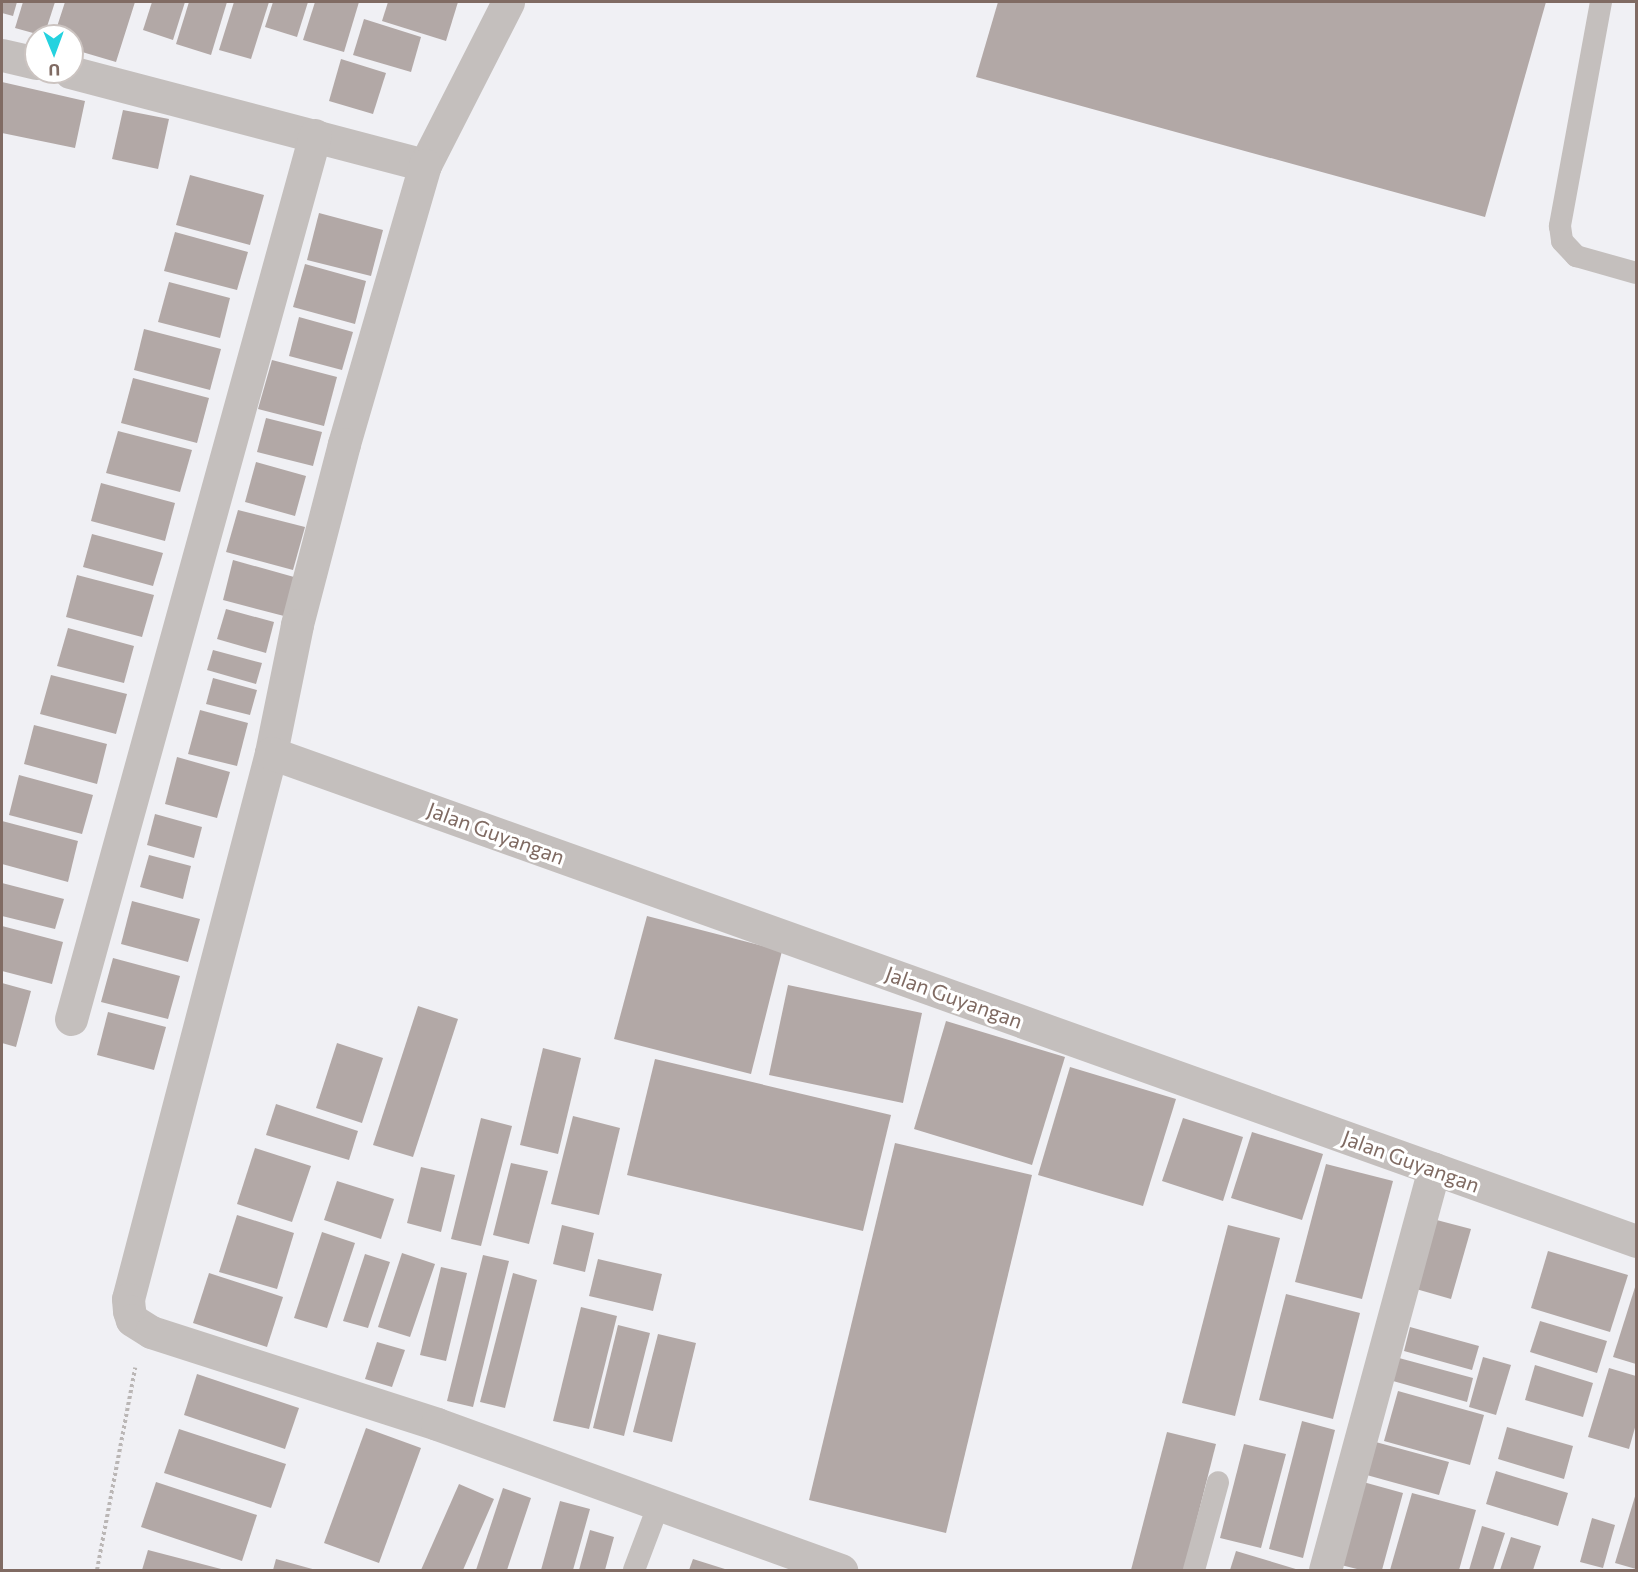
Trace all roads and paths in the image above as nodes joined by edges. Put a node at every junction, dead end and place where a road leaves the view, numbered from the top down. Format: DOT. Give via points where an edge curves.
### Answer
graph roads {
  1 [pos="508,2"];
  2 [pos="1601,2"];
  3 [pos="2,55"];
  4 [pos="24,60"];
  5 [pos="84,76"];
  6 [pos="315,135"];
  7 [pos="425,165"];
  8 [pos="1636,273"];
  9 [pos="271,753"];
  10 [pos="71,1019"];
  11 [pos="1434,1169"];
  12 [pos="1636,1240"];
  13 [pos="142,1329"];
  14 [pos="1218,1482"];
  15 [pos="659,1504"];
  16 [pos="97,1570"];
  17 [pos="634,1570"];
  18 [pos="841,1570"];
  19 [pos="1194,1570"];
  20 [pos="1325,1570"];
  1 -- 7 [label="street"];
  2 -- 8 [label="lane" via="1560,226 1562,241 1576,256"];
  3 -- 4 [label="street"];
  5 -- 6 [label="street"];
  6 -- 7 [label="street"];
  6 -- 10 [label="street"];
  7 -- 9 [label="street" via="344,444 297,625"];
  9 -- 11 [label="street, Jalan Guyangan"];
  9 -- 13 [label="street" via="128,1299 132,1320"];
  11 -- 12 [label="street, Jalan Guyangan"];
  11 -- 20 [label="street"];
  13 -- 15 [label="street" via="437,1424"];
  13 -- 16 [label="path"];
  14 -- 19 [label="lane"];
  15 -- 17 [label="lane"];
  15 -- 18 [label="street"];
}
